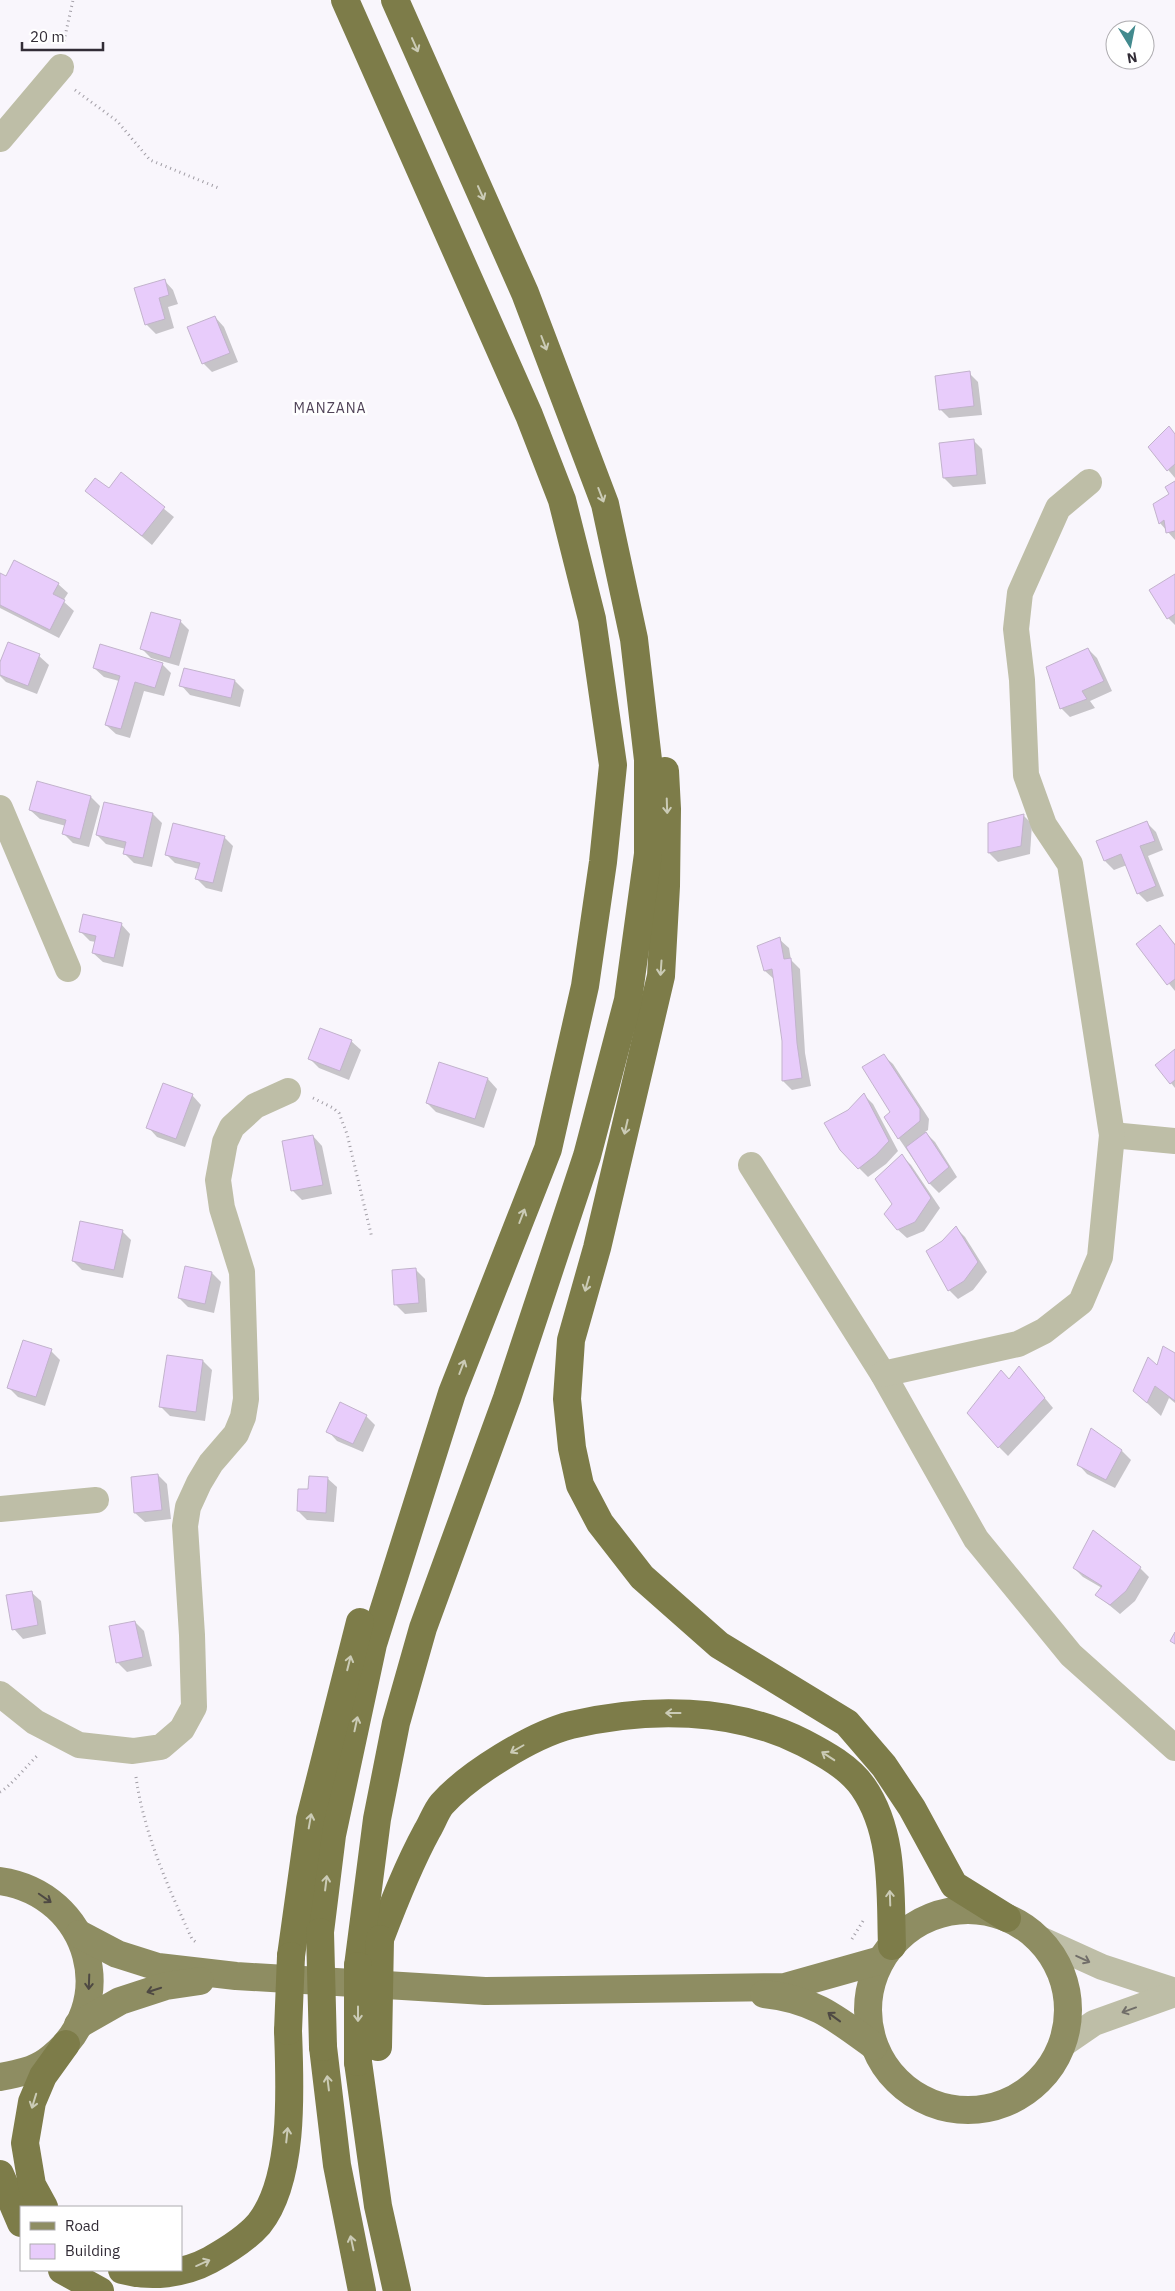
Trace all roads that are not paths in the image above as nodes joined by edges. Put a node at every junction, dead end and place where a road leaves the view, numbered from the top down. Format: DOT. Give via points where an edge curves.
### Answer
graph roads {
  1 [pos="345,0"];
  2 [pos="395,0"];
  3 [pos="61,67"];
  4 [pos="0,138"];
  5 [pos="1089,482"];
  6 [pos="634,639"];
  7 [pos="0,808"];
  8 [pos="68,968"];
  9 [pos="288,1091"];
  10 [pos="1112,1135"];
  11 [pos="1175,1141"];
  12 [pos="752,1165"];
  13 [pos="883,1374"];
  14 [pos="452,1393"];
  15 [pos="96,1500"];
  16 [pos="0,1509"];
  17 [pos="0,1694"];
  18 [pos="1175,1748"];
  19 [pos="0,1881"];
  20 [pos="1007,1918"];
  21 [pos="79,1934"];
  22 [pos="1038,1938"];
  23 [pos="886,1953"];
  24 [pos="236,1976"];
  25 [pos="723,1989"];
  26 [pos="1175,1993"];
  27 [pos="72,2034"];
  28 [pos="1062,2045"];
  29 [pos="874,2046"];
  30 [pos="368,2055"];
  31 [pos="0,2077"];
  32 [pos="0,2174"];
  33 [pos="43,2206"];
  34 [pos="20,2221"];
  35 [pos="182,2269"];
  36 [pos="64,2271"];
  37 [pos="132,2271"];
  38 [pos="175,2271"];
  39 [pos="100,2291"];
  40 [pos="362,2291"];
  41 [pos="397,2291"];
  14 -- 1 [label="highway, one-way" via="548,1149 586,986 613,765 592,619 562,500 529,415"];
  2 -- 6 [label="highway, one-way" via="525,293 602,495"];
  3 -- 4 [label="street"];
  5 -- 10 [label="street" via="1058,508 1020,593 1016,629 1022,680 1026,776 1044,825 1070,864"];
  6 -- 20 [label="highway, one-way" via="663,737 667,809 661,976 598,1248 571,1340 567,1399 580,1485 600,1523 642,1577 719,1646 848,1723 884,1766 912,1808 954,1885"];
  6 -- 30 [label="highway, one-way, bridge" via="648,760 648,854 628,1000 587,1156 507,1398 423,1628 396,1722 377,1819 358,1966"];
  7 -- 8 [label="street"];
  9 -- 17 [label="street" via="255,1106 232,1126 225,1142 218,1180 222,1208 242,1272 245,1408 236,1434 211,1463 188,1506 185,1526 194,1707 182,1729 161,1747 133,1751 79,1745 35,1722"];
  10 -- 11 [label="street"];
  10 -- 13 [label="street" via="1100,1257 1082,1302 1044,1331 1018,1344"];
  12 -- 13 [label="street"];
  13 -- 18 [label="street" via="976,1539 1071,1655"];
  35 -- 14 [label="highway, one-way, bridge" via="200,2265 232,2248 259,2223 277,2189 286,2148 291,2098 288,2031 291,1956 310,1819 358,1625"];
  40 -- 14 [label="highway, one-way, bridge" via="337,2165 324,2048 320,1932 332,1835 373,1644"];
  15 -- 16 [label="street"];
  19 -- 21 [label="main road, one-way" via="42,1894 63,1912"];
  20 -- 22 [label="main road"];
  20 -- 23 [label="main road" via="985,1911 962,1910 940,1914 900,1936"];
  21 -- 24 [label="main road" via="117,1954 158,1967"];
  21 -- 27 [label="main road, one-way" via="90,1980 87,2003"];
  22 -- 26 [label="street, one-way" via="1102,1968"];
  22 -- 28 [label="main road" via="1054,1958 1065,1982 1069,2008"];
  23 -- 25 [label="main road" via="785,1987"];
  23 -- 29 [label="main road" via="872,1980 868,2002 868,2024"];
  23 -- 30 [label="highway, one-way, bridge" via="889,1860 878,1816 863,1786 830,1756 781,1732 717,1716 678,1713 630,1715 569,1726 521,1746 477,1774 441,1805 402,1882 380,1939"];
  24 -- 25 [label="main road" via="484,1991"];
  24 -- 27 [label="main road, one-way" via="166,1986 120,2001"];
  29 -- 25 [label="main road, one-way" via="826,2011 784,1996"];
  26 -- 28 [label="street, one-way" via="1094,2023"];
  27 -- 31 [label="main road" via="46,2061 22,2073"];
  27 -- 33 [label="highway, one-way" via="43,2076 32,2102 25,2143 32,2185"];
  28 -- 29 [label="main road" via="1042,2078 1022,2095 999,2106 974,2111 949,2109 924,2101 903,2087 886,2068"];
  30 -- 41 [label="highway" via="378,2206"];
  32 -- 34 [label="highway"];
  36 -- 39 [label="highway"];
  37 -- 38 [label="highway, one-way, bridge" via="163,2274"];
}
